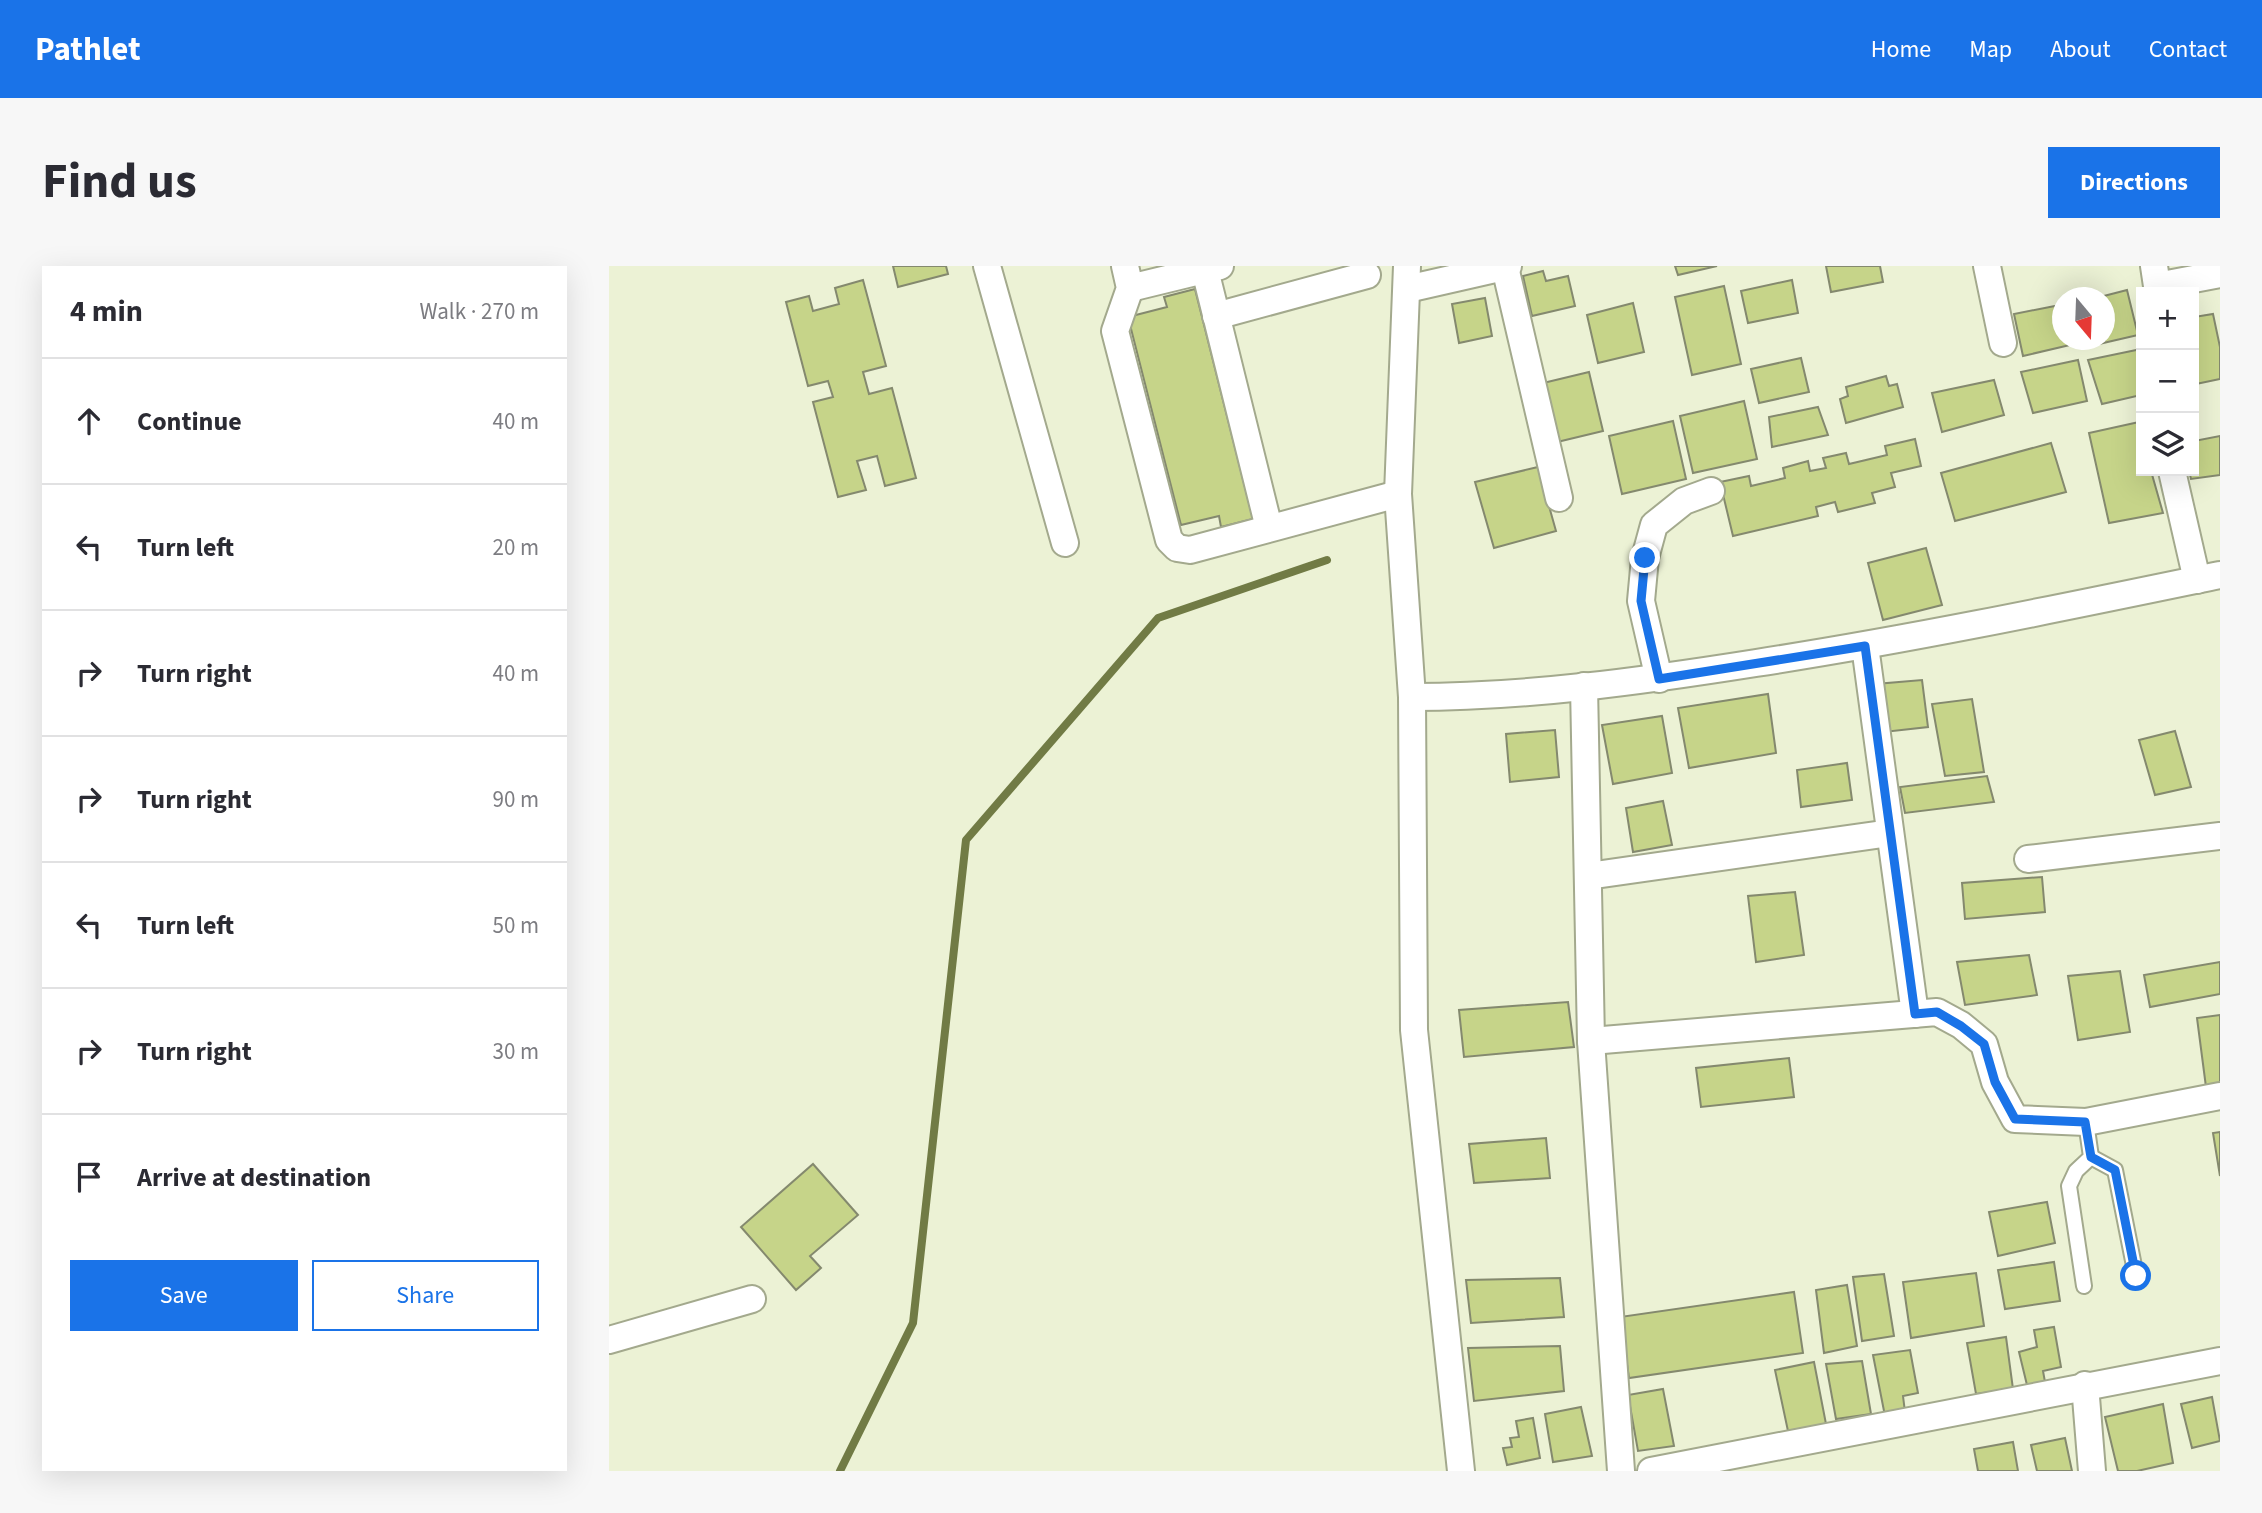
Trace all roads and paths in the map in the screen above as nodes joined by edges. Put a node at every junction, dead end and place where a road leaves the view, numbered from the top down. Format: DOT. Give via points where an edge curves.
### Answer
graph roads {
  1 [pos="987,266"];
  2 [pos="1506,266"];
  3 [pos="1986,266"];
  4 [pos="1213,268"];
  5 [pos="2220,274"];
  6 [pos="1367,275"];
  7 [pos="1127,277"];
  8 [pos="1407,278"];
  9 [pos="2156,282"];
  10 [pos="1216,316"];
  11 [pos="2003,343"];
  12 [pos="2174,476"];
  13 [pos="1711,491"];
  14 [pos="1398,494"];
  15 [pos="1559,498"];
  16 [pos="1269,528"];
  17 [pos="1065,543"];
  18 [pos="2209,577"];
  19 [pos="1865,646"];
  20 [pos="1659,679"];
  21 [pos="1584,686"];
  22 [pos="1412,698"];
  23 [pos="1890,833"];
  24 [pos="2220,836"];
  25 [pos="2028,859"];
  26 [pos="1588,876"];
  27 [pos="1915,1014"];
  28 [pos="1591,1041"];
  29 [pos="2220,1096"];
  30 [pos="2085,1122"];
  31 [pos="2091,1157"];
  32 [pos="2136,1276"];
  33 [pos="2084,1286"];
  34 [pos="752,1299"];
  35 [pos="609,1340"];
  36 [pos="2220,1361"];
  37 [pos="2085,1385"];
  38 [pos="1461,1471"];
  39 [pos="1621,1471"];
  40 [pos="1651,1471"];
  41 [pos="2092,1471"];
  1 -- 17 [label="street"];
  2 -- 8 [label="street"];
  2 -- 15 [label="street"];
  3 -- 11 [label="street"];
  4 -- 7 [label="street"];
  4 -- 10 [label="street"];
  5 -- 9 [label="street"];
  6 -- 10 [label="street"];
  7 -- 16 [label="street" via="1115,331 1169,540 1177,548 1190,550"];
  8 -- 14 [label="street"];
  10 -- 16 [label="street"];
  12 -- 18 [label="street"];
  13 -- 20 [label="street" via="1684,501 1654,525 1641,601"];
  14 -- 16 [label="street"];
  14 -- 22 [label="street"];
  18 -- 19 [label="street"];
  19 -- 20 [label="street"];
  19 -- 23 [label="street"];
  20 -- 21 [label="street"];
  21 -- 22 [label="street"];
  21 -- 26 [label="street"];
  22 -- 38 [label="street" via="1414,1030"];
  23 -- 26 [label="street"];
  23 -- 27 [label="street"];
  24 -- 25 [label="street"];
  26 -- 28 [label="street"];
  27 -- 28 [label="street"];
  27 -- 30 [label="street" via="1937,1012 1984,1044 1995,1082 2015,1119"];
  28 -- 39 [label="street"];
  29 -- 30 [label="street"];
  30 -- 31 [label="lane"];
  31 -- 32 [label="lane" via="2115,1170"];
  31 -- 33 [label="lane" via="2069,1186"];
  34 -- 35 [label="street"];
  36 -- 37 [label="street"];
  37 -- 40 [label="street"];
  37 -- 41 [label="street"];
}
